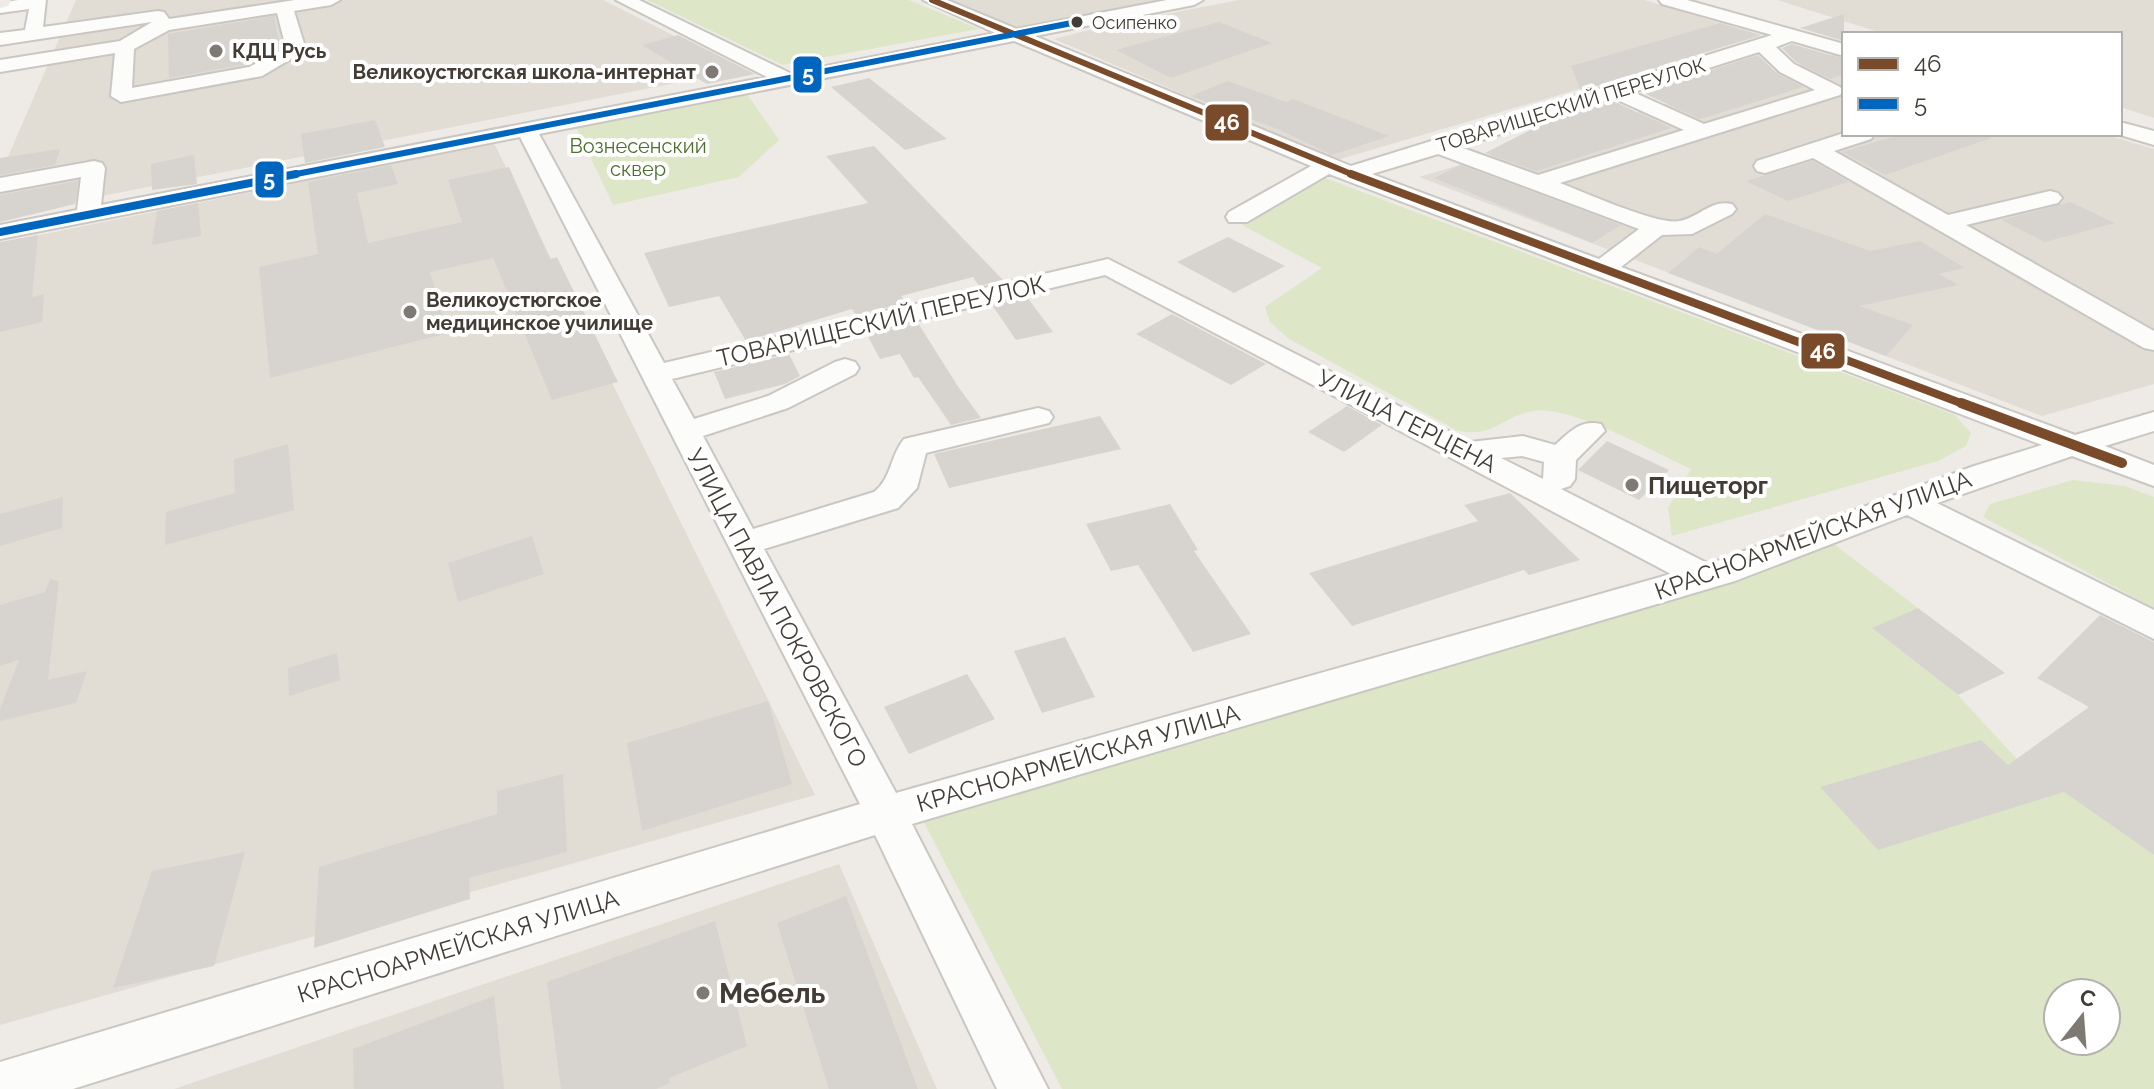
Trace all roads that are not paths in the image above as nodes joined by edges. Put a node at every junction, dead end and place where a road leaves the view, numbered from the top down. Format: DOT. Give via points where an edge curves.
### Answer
graph roads {
  1 [pos="331,0"];
  2 [pos="625,0"];
  3 [pos="932,0"];
  4 [pos="1194,0"];
  5 [pos="1668,0"];
  6 [pos="284,7"];
  7 [pos="0,8"];
  8 [pos="164,25"];
  9 [pos="33,34"];
  10 [pos="1013,34"];
  11 [pos="1793,35"];
  12 [pos="0,39"];
  13 [pos="1763,45"];
  14 [pos="125,46"];
  15 [pos="1842,49"];
  16 [pos="1780,61"];
  17 [pos="0,66"];
  18 [pos="785,78"];
  19 [pos="1842,85"];
  20 [pos="1615,91"];
  21 [pos="526,129"];
  22 [pos="2122,129"];
  23 [pos="1702,131"];
  24 [pos="1857,136"];
  25 [pos="2154,138"];
  26 [pos="1438,146"];
  27 [pos="1816,150"];
  28 [pos="1765,166"];
  29 [pos="1339,170"];
  30 [pos="1537,183"];
  31 [pos="0,185"];
  32 [pos="2050,198"];
  33 [pos="1724,209"];
  34 [pos="88,215"];
  35 [pos="1238,217"];
  36 [pos="1944,223"];
  37 [pos="1657,227"];
  38 [pos="0,232"];
  39 [pos="1108,267"];
  40 [pos="1603,268"];
  41 [pos="2154,342"];
  42 [pos="845,368"];
  43 [pos="655,374"];
  44 [pos="1038,417"];
  45 [pos="2154,421"];
  46 [pos="1590,431"];
  47 [pos="685,432"];
  48 [pos="2078,445"];
  49 [pos="1467,452"];
  50 [pos="1560,457"];
  51 [pos="2154,476"];
  52 [pos="1558,499"];
  53 [pos="1909,502"];
  54 [pos="744,543"];
  55 [pos="1705,577"];
  56 [pos="2154,626"];
  57 [pos="885,814"];
  58 [pos="0,1087"];
  59 [pos="1023,1089"];
  1 -- 6 [label="street"];
  2 -- 18 [label="street"];
  3 -- 10 [label="street"];
  4 -- 10 [label="street"];
  5 -- 11 [label="street"];
  6 -- 8 [label="street"];
  6 -- 14 [label="street" via="296,50 255,72 121,96"];
  7 -- 9 [label="street" via="39,2"];
  8 -- 9 [label="street" via="158,16"];
  8 -- 14 [label="street"];
  9 -- 12 [label="street"];
  10 -- 18 [label="street"];
  10 -- 29 [label="street"];
  11 -- 13 [label="street, ТОВАРИЩЕСКИЙ ПЕРЕУЛОК"];
  11 -- 15 [label="street"];
  13 -- 16 [label="street"];
  13 -- 20 [label="street, ТОВАРИЩЕСКИЙ ПЕРЕУЛОК"];
  14 -- 17 [label="street"];
  16 -- 19 [label="street"];
  16 -- 23 [label="street" via="1833,91"];
  18 -- 21 [label="street"];
  20 -- 23 [label="street"];
  20 -- 26 [label="street, ТОВАРИЩЕСКИЙ ПЕРЕУЛОК"];
  21 -- 34 [label="street"];
  21 -- 43 [label="street, УЛИЦА ПАВЛА ПОКРОВСКОГО"];
  22 -- 25 [label="street"];
  23 -- 30 [label="street"];
  24 -- 27 [label="street"];
  26 -- 29 [label="street, ТОВАРИЩЕСКИЙ ПЕРЕУЛОК"];
  26 -- 30 [label="street"];
  27 -- 28 [label="street"];
  27 -- 36 [label="street"];
  29 -- 35 [label="street, ТОВАРИЩЕСКИЙ ПЕРЕУЛОК"];
  29 -- 40 [label="street"];
  30 -- 37 [label="street"];
  31 -- 34 [label="street" via="94,168"];
  32 -- 36 [label="street"];
  33 -- 37 [label="street" via="1683,229"];
  34 -- 38 [label="street"];
  36 -- 41 [label="street"];
  37 -- 40 [label="street"];
  39 -- 43 [label="street, ТОВАРИЩЕСКИЙ ПЕРЕУЛОК"];
  39 -- 49 [label="street, УЛИЦА ГЕРЦЕНА"];
  40 -- 48 [label="street"];
  42 -- 47 [label="street" via="791,396"];
  43 -- 47 [label="street, УЛИЦА ПАВЛА ПОКРОВСКОГО"];
  44 -- 54 [label="street" via="915,446 901,488 886,500"];
  45 -- 48 [label="street, КРАСНОАРМЕЙСКАЯ УЛИЦА"];
  46 -- 50 [label="street"];
  47 -- 54 [label="street, УЛИЦА ПАВЛА ПОКРОВСКОГО"];
  48 -- 51 [label="street"];
  48 -- 53 [label="street, КРАСНОАРМЕЙСКАЯ УЛИЦА"];
  49 -- 50 [label="street" via="1523,446"];
  49 -- 52 [label="street, УЛИЦА ГЕРЦЕНА"];
  50 -- 52 [label="street"];
  52 -- 55 [label="street, УЛИЦА ГЕРЦЕНА"];
  53 -- 55 [label="street, КРАСНОАРМЕЙСКАЯ УЛИЦА"];
  53 -- 56 [label="street"];
  54 -- 57 [label="street, УЛИЦА ПАВЛА ПОКРОВСКОГО"];
  55 -- 57 [label="street, КРАСНОАРМЕЙСКАЯ УЛИЦА"];
  57 -- 58 [label="street, КРАСНОАРМЕЙСКАЯ УЛИЦА"];
  57 -- 59 [label="street, УЛИЦА ПАВЛА ПОКРОВСКОГО"];
}
